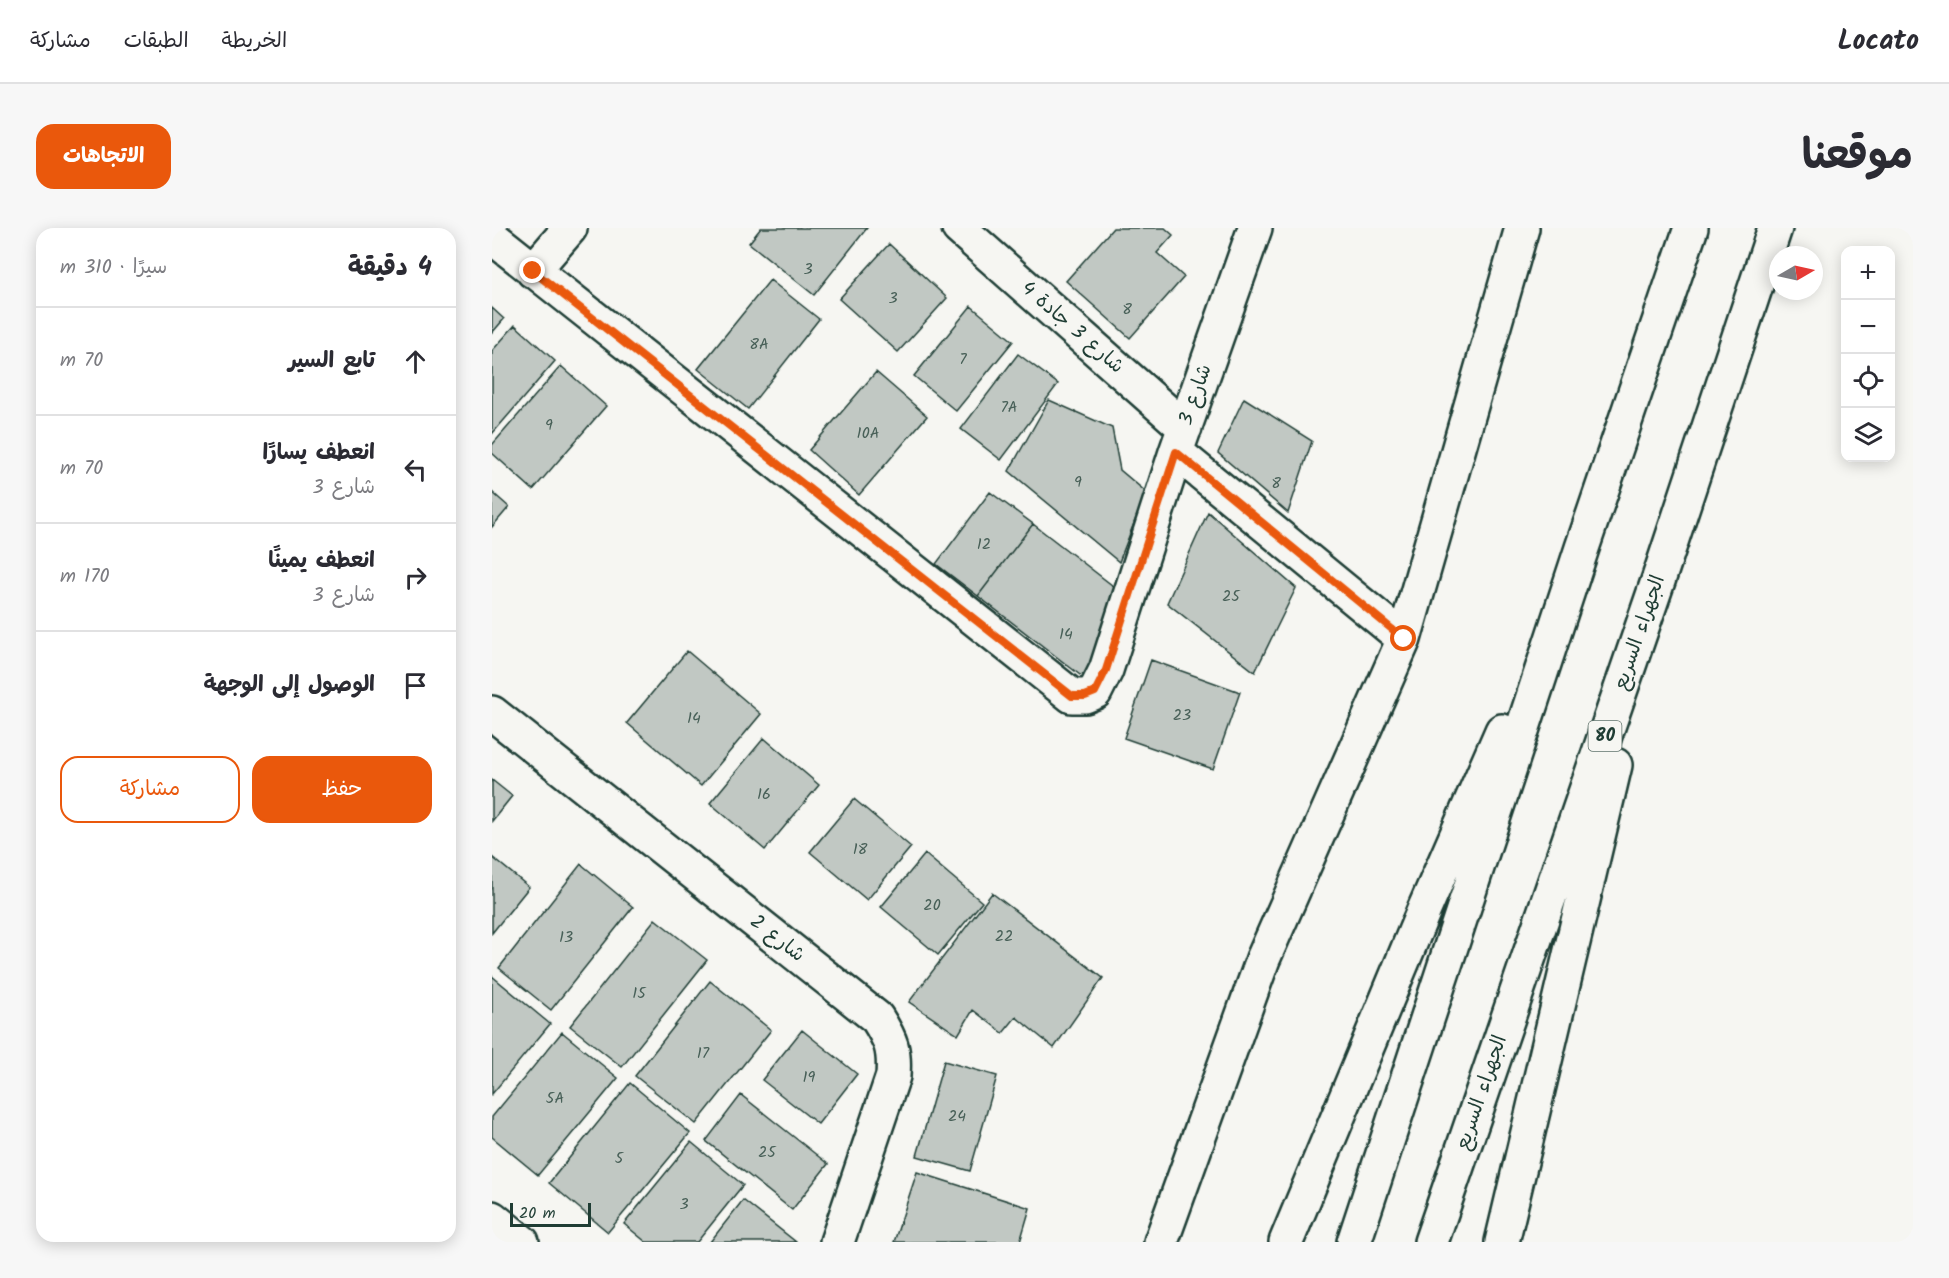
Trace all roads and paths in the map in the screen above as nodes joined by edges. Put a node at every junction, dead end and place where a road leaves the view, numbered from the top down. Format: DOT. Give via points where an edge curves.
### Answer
graph roads {
  1 [pos="570,228"];
  2 [pos="959,228"];
  3 [pos="1255,228"];
  4 [pos="1522,228"];
  5 [pos="1691,228"];
  6 [pos="1775,228"];
  7 [pos="492,237"];
  8 [pos="533,271"];
  9 [pos="1181,440"];
  10 [pos="1582,548"];
  11 [pos="1659,578"];
  12 [pos="1404,639"];
  13 [pos="492,713"];
  14 [pos="492,1218"];
  15 [pos="522,1242"];
  16 [pos="837,1242"];
  17 [pos="1161,1242"];
  18 [pos="1286,1242"];
  19 [pos="1354,1242"];
  20 [pos="1431,1242"];
  21 [pos="1502,1242"];
  1 -- 8 [label="main road"];
  2 -- 9 [label="main road, شارع 3 جادة 4"];
  3 -- 9 [label="main road, شارع 3"];
  4 -- 12 [label="main road"];
  5 -- 10 [label="main road"];
  6 -- 11 [label="main road, الجهراء السريع / 80"];
  7 -- 8 [label="main road, شارع 3"];
  8 -- 9 [label="main road, شارع 3" via="1072,696 1095,692 1106,670"];
  9 -- 12 [label="main road, شارع 3 جادة 4"];
  10 -- 18 [label="main road" via="1424,910"];
  10 -- 19 [label="main road"];
  11 -- 20 [label="main road, الجهراء السريع / 80"];
  11 -- 21 [label="main road"];
  12 -- 17 [label="main road" via="1263,959"];
  13 -- 16 [label="main road, شارع 2" via="877,1018 892,1045 893,1076"];
  14 -- 15 [label="main road"];
}
